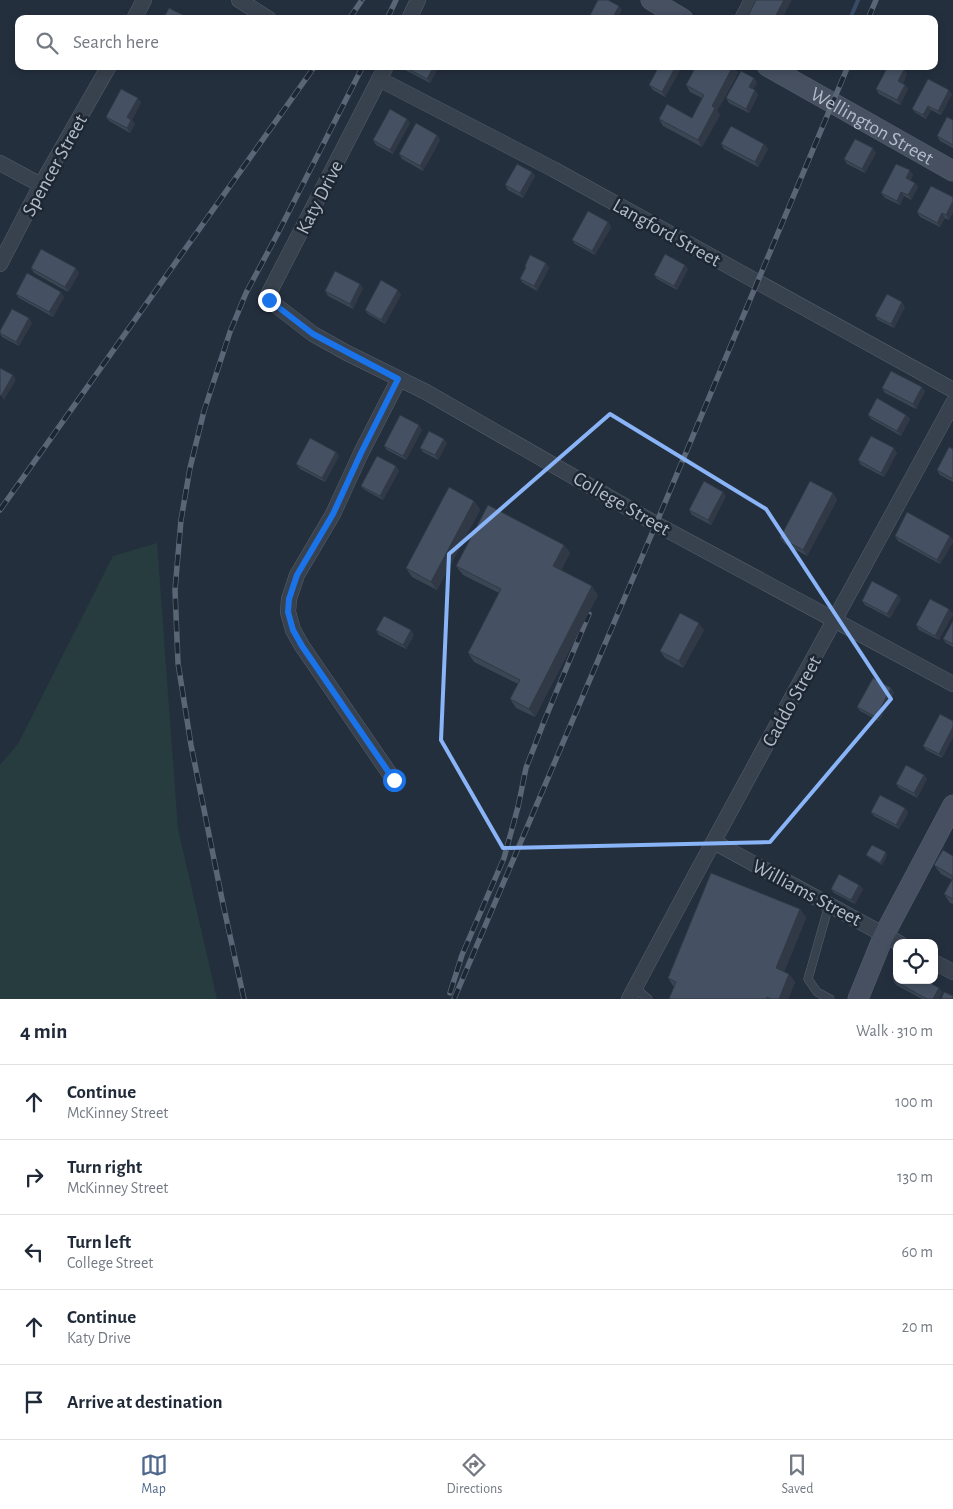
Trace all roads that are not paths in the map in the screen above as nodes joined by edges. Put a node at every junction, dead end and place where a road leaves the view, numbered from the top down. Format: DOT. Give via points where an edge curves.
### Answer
graph roads {
  1 [pos="144,0"];
  2 [pos="238,0"];
  3 [pos="418,0"];
  4 [pos="651,0"];
  5 [pos="752,0"];
  6 [pos="136,15"];
  7 [pos="262,15"];
  8 [pos="412,15"];
  9 [pos="676,15"];
  10 [pos="744,15"];
  11 [pos="107,70"];
  12 [pos="774,70"];
  13 [pos="383,72"];
  14 [pos="0,163"];
  15 [pos="953,171"];
  16 [pos="41,185"];
  17 [pos="0,264"];
  18 [pos="293,320"];
  19 [pos="398,379"];
  20 [pos="953,390"];
  21 [pos="953,404"];
  22 [pos="836,620"];
  23 [pos="953,684"];
  24 [pos="394,780"];
  25 [pos="953,805"];
  26 [pos="714,842"];
  27 [pos="829,905"];
  28 [pos="892,939"];
  29 [pos="938,964"];
  30 [pos="953,972"];
  31 [pos="632,993"];
  32 [pos="648,999"];
  33 [pos="830,999"];
  34 [pos="858,999"];
  1 -- 6 [label="street"];
  2 -- 7 [label="street"];
  3 -- 8 [label="street"];
  4 -- 9 [label="street"];
  5 -- 10 [label="street"];
  11 -- 16 [label="street, Spencer Street"];
  12 -- 15 [label="street, Wellington Street"];
  13 -- 18 [label="street, Katy Drive" via="268,295 269,300"];
  13 -- 20 [label="street, Langford Street"];
  14 -- 16 [label="street"];
  16 -- 17 [label="street, Spencer Street"];
  18 -- 19 [label="street, College Street"];
  19 -- 22 [label="street, College Street" via="656,524"];
  19 -- 24 [label="street" via="333,514 297,575 288,612 302,646"];
  21 -- 22 [label="street, Caddo Street"];
  22 -- 23 [label="street, College Street"];
  22 -- 26 [label="street, Caddo Street"];
  25 -- 28 [label="street"];
  26 -- 27 [label="street, Williams Street"];
  26 -- 31 [label="street, Caddo Street"];
  27 -- 28 [label="street, Williams Street"];
  27 -- 33 [label="lane" via="808,979 817,992"];
  28 -- 34 [label="street"];
  29 -- 30 [label="street"];
  31 -- 32 [label="lane"];
}
